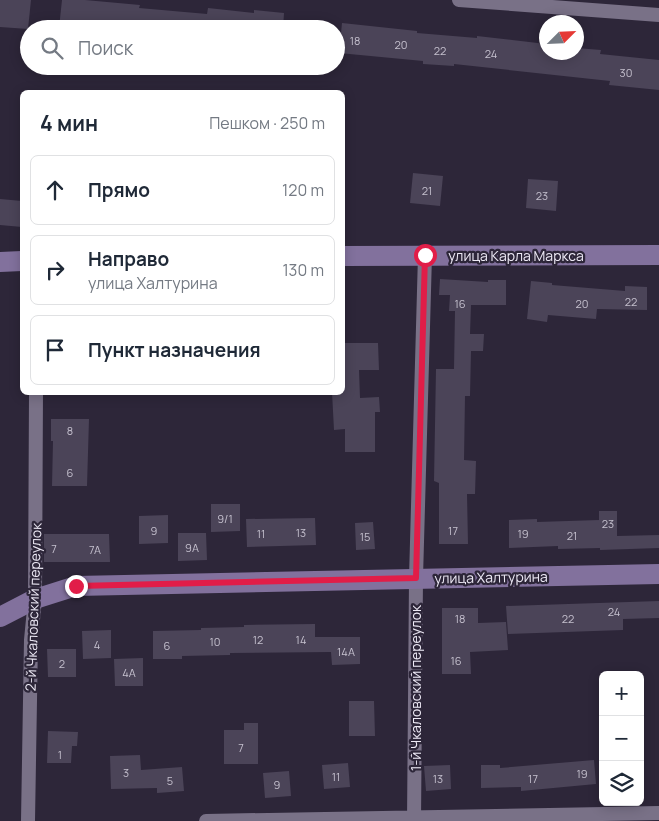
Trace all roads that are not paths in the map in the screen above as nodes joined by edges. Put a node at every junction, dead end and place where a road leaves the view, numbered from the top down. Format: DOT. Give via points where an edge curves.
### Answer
graph roads {
  1 [pos="460,0"];
  2 [pos="659,15"];
  3 [pos="425,255"];
  4 [pos="659,255"];
  5 [pos="345,256"];
  6 [pos="20,261"];
  7 [pos="0,262"];
  8 [pos="36,395"];
  9 [pos="659,574"];
  10 [pos="416,578"];
  11 [pos="35,599"];
  12 [pos="0,617"];
  13 [pos="659,813"];
  14 [pos="414,819"];
  15 [pos="28,821"];
  16 [pos="206,821"];
  1 -- 2 [label="street"];
  3 -- 4 [label="street, улица Карла Маркса"];
  3 -- 5 [label="street, улица Карла Маркса"];
  3 -- 10 [label="street, 1-й Чкаловский переулок"];
  6 -- 7 [label="street"];
  8 -- 11 [label="street, 2-й Чкаловский переулок"];
  9 -- 10 [label="street, улица Халтурина"];
  10 -- 11 [label="street, улица Халтурина" via="76,586"];
  10 -- 14 [label="street, 1-й Чкаловский переулок"];
  11 -- 12 [label="street, улица Халтурина"];
  11 -- 15 [label="street, 2-й Чкаловский переулок" via="31,640"];
  13 -- 14 [label="street"];
  14 -- 16 [label="street"];
}
